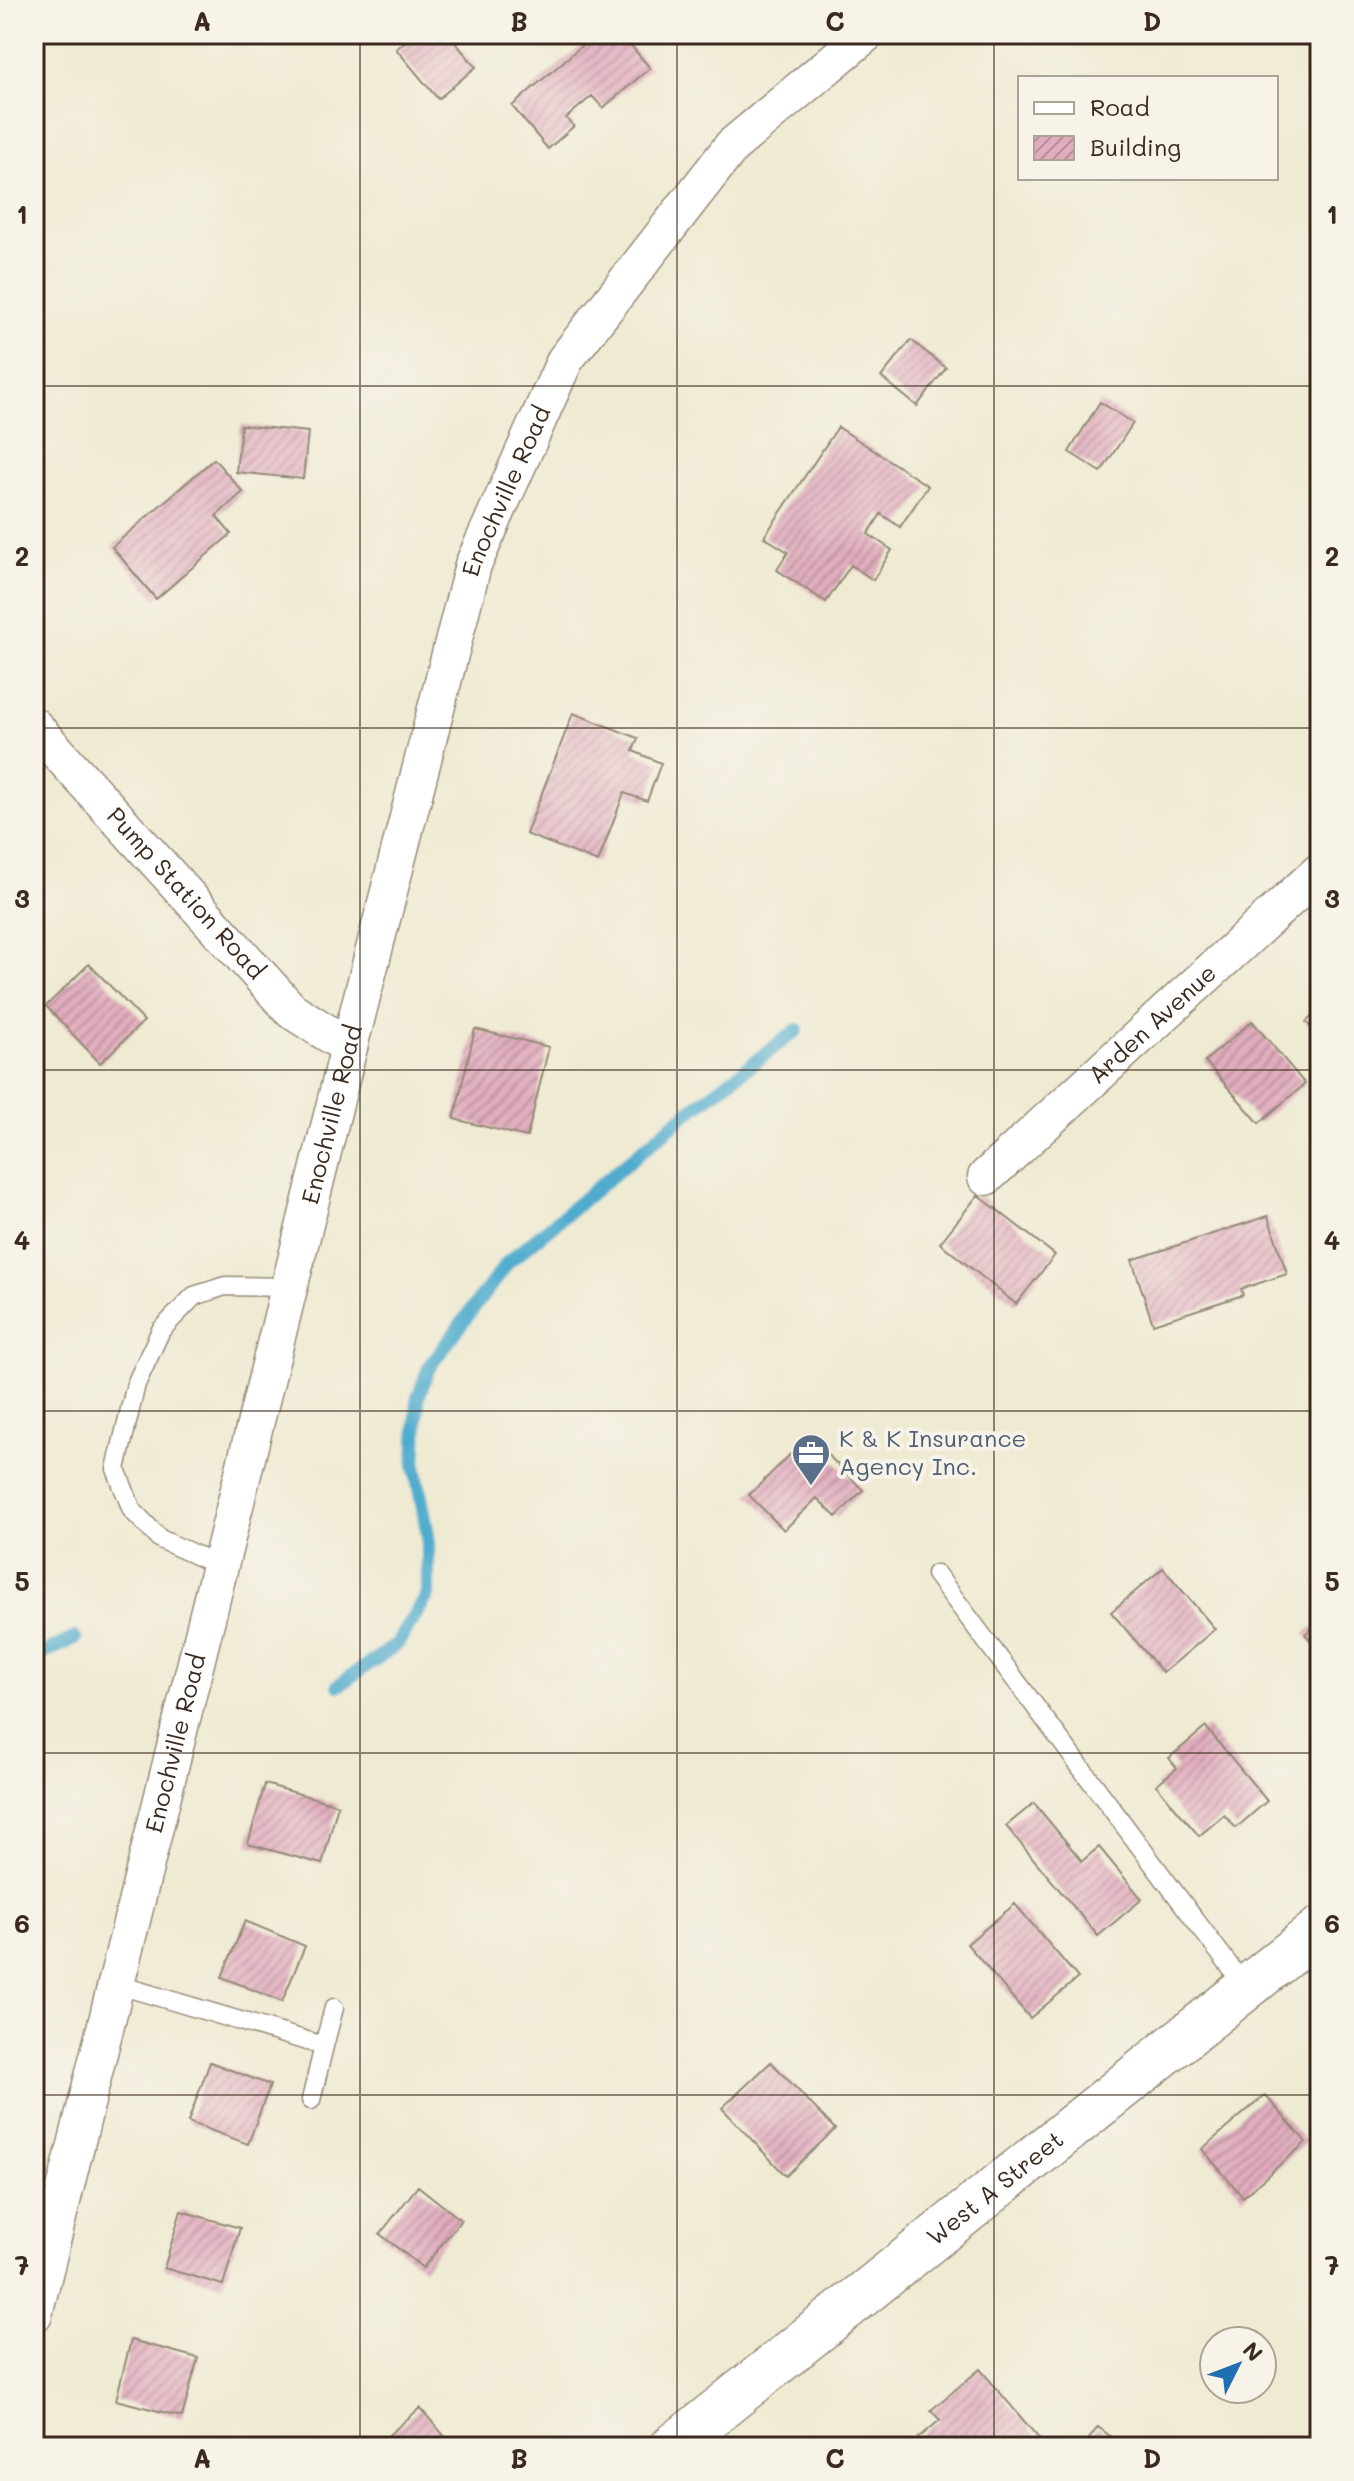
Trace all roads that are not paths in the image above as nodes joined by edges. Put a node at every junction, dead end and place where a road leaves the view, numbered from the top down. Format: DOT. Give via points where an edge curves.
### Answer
graph roads {
  1 [pos="866,34"];
  2 [pos="41,748"];
  3 [pos="1320,871"];
  4 [pos="349,1047"];
  5 [pos="986,1177"];
  6 [pos="289,1287"];
  7 [pos="220,1566"];
  8 [pos="936,1574"];
  9 [pos="1320,1929"];
  10 [pos="116,1984"];
  11 [pos="1246,1988"];
  12 [pos="334,2008"];
  13 [pos="324,2046"];
  14 [pos="311,2100"];
  15 [pos="34,2314"];
  16 [pos="672,2447"];
  1 -- 4 [label="street, Enochville Road" via="732,146 565,360 473,565"];
  2 -- 4 [label="street, Pump Station Road" via="291,1010"];
  3 -- 5 [label="street, Arden Avenue"];
  4 -- 6 [label="street, Enochville Road"];
  6 -- 7 [label="street, Enochville Road"];
  6 -- 7 [label="lane" via="225,1286 194,1296 161,1330 136,1384 116,1469 132,1510 160,1539"];
  7 -- 10 [label="street, Enochville Road"];
  8 -- 11 [label="lane"];
  9 -- 11 [label="street, West A Street"];
  10 -- 13 [label="lane"];
  10 -- 15 [label="street, Enochville Road"];
  11 -- 16 [label="street, West A Street"];
  12 -- 13 [label="lane"];
  13 -- 14 [label="lane"];
}
